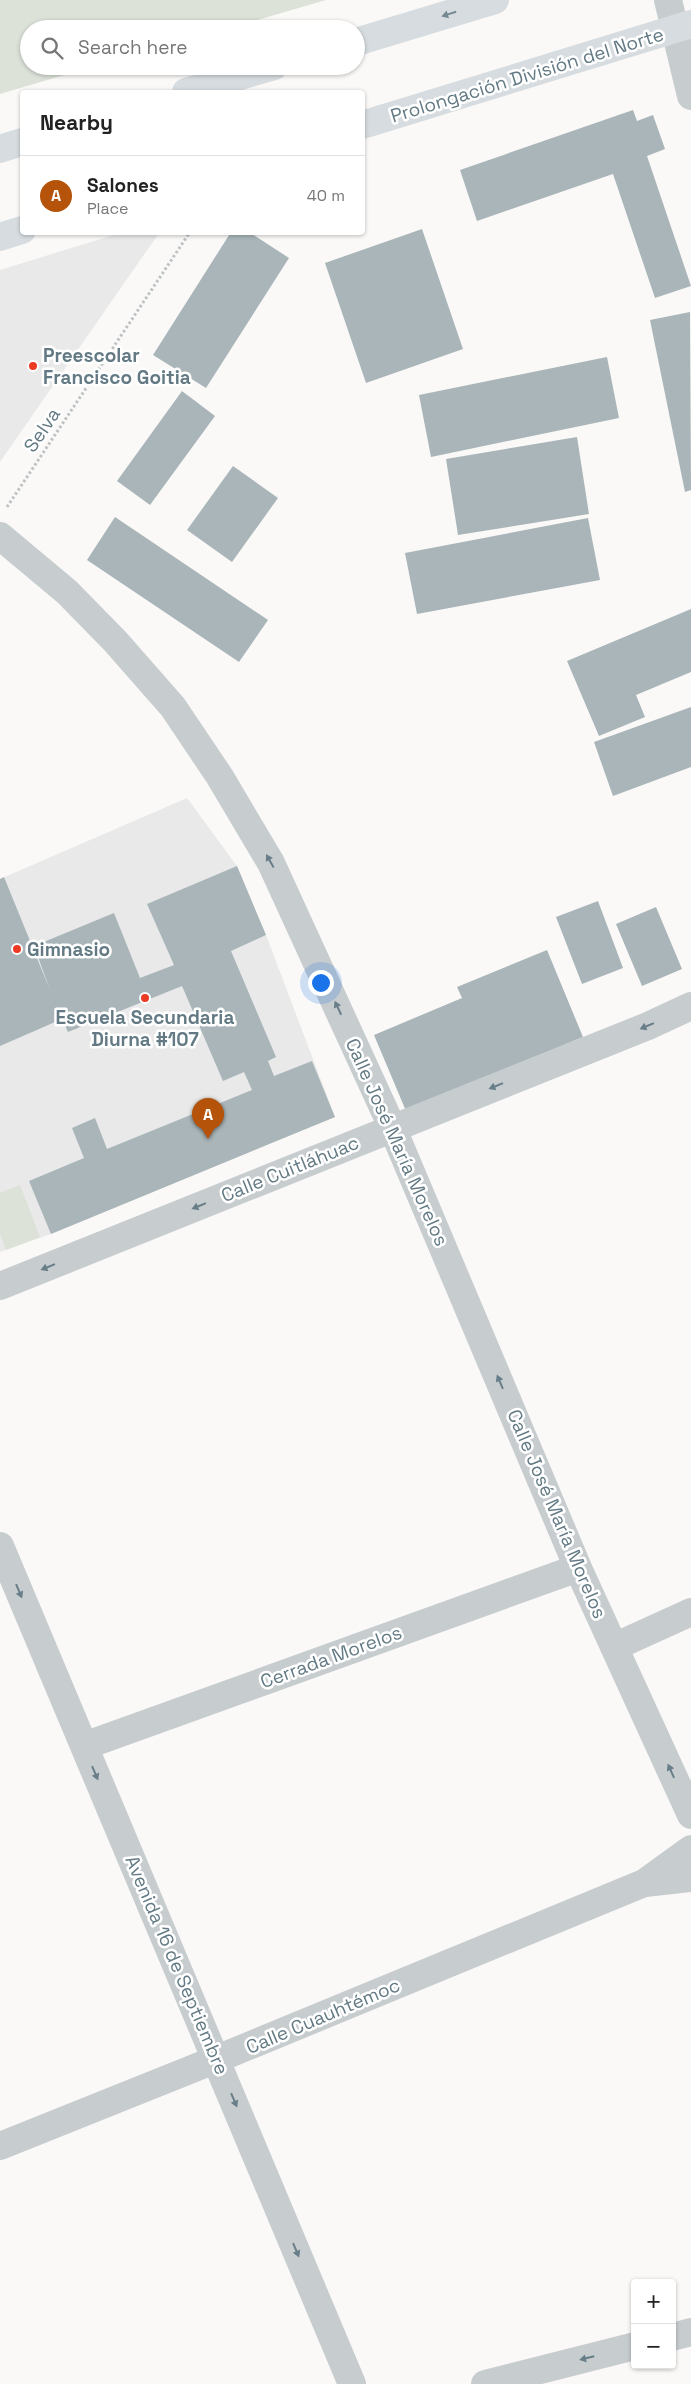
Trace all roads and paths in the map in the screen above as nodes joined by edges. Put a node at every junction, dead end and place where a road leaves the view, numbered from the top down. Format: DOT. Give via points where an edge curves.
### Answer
graph roads {
  1 [pos="495,0"];
  2 [pos="668,0"];
  3 [pos="684,27"];
  4 [pos="365,39"];
  5 [pos="244,75"];
  6 [pos="193,90"];
  7 [pos="691,96"];
  8 [pos="365,124"];
  9 [pos="20,143"];
  10 [pos="0,149"];
  11 [pos="20,231"];
  12 [pos="188,235"];
  13 [pos="0,237"];
  14 [pos="5,510"];
  15 [pos="2,541"];
  16 [pos="691,1006"];
  17 [pos="392,1127"];
  18 [pos="0,1286"];
  19 [pos="0,1546"];
  20 [pos="578,1568"];
  21 [pos="691,1612"];
  22 [pos="614,1647"];
  23 [pos="84,1746"];
  24 [pos="691,1815"];
  25 [pos="691,1849"];
  26 [pos="691,1878"];
  27 [pos="644,1883"];
  28 [pos="217,2060"];
  29 [pos="0,2146"];
  30 [pos="691,2332"];
  31 [pos="676,2336"];
  32 [pos="631,2347"];
  33 [pos="352,2384"];
  34 [pos="485,2384"];
  1 -- 4 [label="main road, one-way"];
  2 -- 3 [label="street"];
  3 -- 7 [label="street"];
  3 -- 8 [label="main road, Prolongación División del Norte"];
  5 -- 6 [label="main road"];
  9 -- 10 [label="main road"];
  11 -- 13 [label="main road"];
  12 -- 14 [label="path, Selva"];
  17 -- 15 [label="street, Calle José María Morelos, one-way" via="271,863 215,770 173,707 115,641 67,592"];
  16 -- 17 [label="street, Calle Cuitláhuac, one-way"];
  17 -- 18 [label="street, Calle Cuitláhuac, one-way"];
  20 -- 17 [label="street, Calle José María Morelos, one-way"];
  19 -- 23 [label="street, Avenida 16 de Septiembre, one-way"];
  20 -- 22 [label="street, Calle José María Morelos"];
  20 -- 23 [label="street, Cerrada Morelos"];
  21 -- 22 [label="street"];
  24 -- 22 [label="street, Calle José María Morelos, one-way"];
  23 -- 28 [label="street, Avenida 16 de Septiembre, one-way"];
  25 -- 27 [label="street, Calle Cuauhtémoc"];
  26 -- 27 [label="street, Calle Cuauhtémoc"];
  27 -- 28 [label="street, Calle Cuauhtémoc"];
  28 -- 29 [label="street, Calle Cuauhtémoc"];
  28 -- 33 [label="street, Avenida 16 de Septiembre, one-way"];
  30 -- 31 [label="street"];
  32 -- 34 [label="street, one-way"];
}
